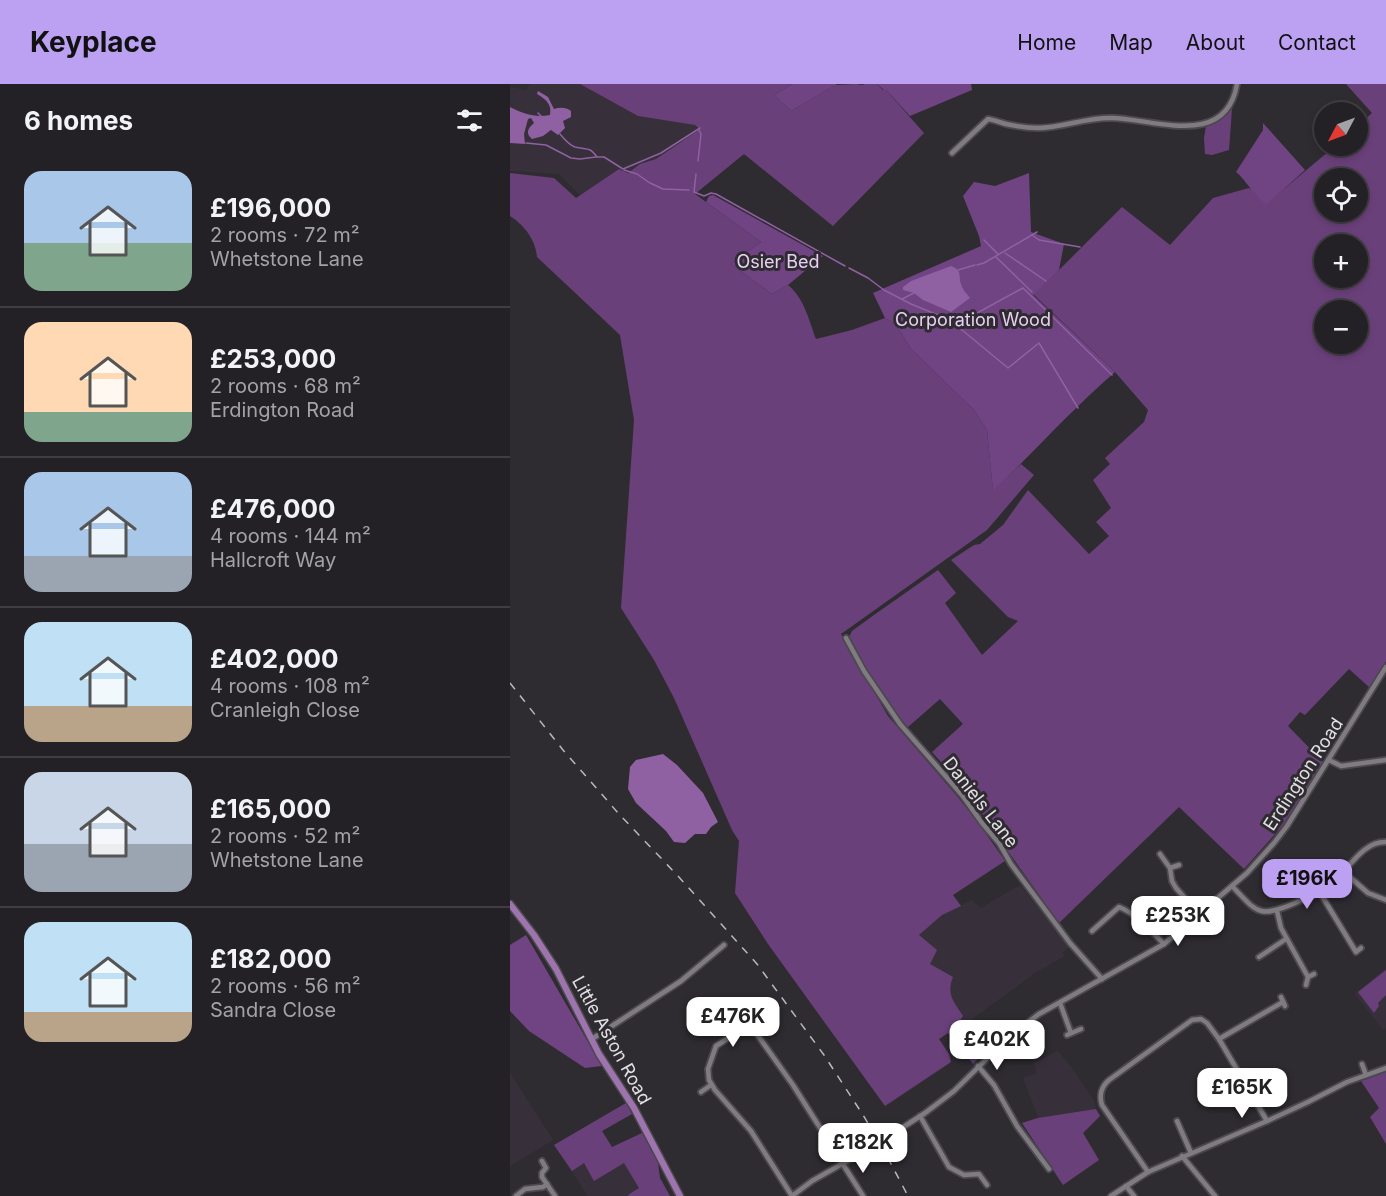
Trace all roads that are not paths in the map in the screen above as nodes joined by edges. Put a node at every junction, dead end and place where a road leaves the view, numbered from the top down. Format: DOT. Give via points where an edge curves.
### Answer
graph roads {
  1 [pos="1237,84"];
  2 [pos="952,153"];
  3 [pos="846,638"];
  4 [pos="1386,667"];
  5 [pos="1329,760"];
  6 [pos="1386,760"];
  7 [pos="1386,842"];
  8 [pos="1160,854"];
  9 [pos="1179,865"];
  10 [pos="1170,868"];
  11 [pos="1344,872"];
  12 [pos="1232,885"];
  13 [pos="1320,891"];
  14 [pos="1386,900"];
  15 [pos="510,904"];
  16 [pos="1277,911"];
  17 [pos="1199,914"];
  18 [pos="1100,924"];
  19 [pos="1092,931"];
  20 [pos="1106,931"];
  21 [pos="1286,939"];
  22 [pos="1164,944"];
  23 [pos="724,945"];
  24 [pos="1361,948"];
  25 [pos="1259,957"];
  26 [pos="1314,974"];
  27 [pos="1308,977"];
  28 [pos="1102,979"];
  29 [pos="1306,985"];
  30 [pos="1283,1002"];
  31 [pos="1060,1004"];
  32 [pos="1081,1029"];
  33 [pos="592,1039"];
  34 [pos="1219,1040"];
  35 [pos="1362,1064"];
  36 [pos="978,1066"];
  37 [pos="1386,1068"];
  38 [pos="1366,1075"];
  39 [pos="711,1085"];
  40 [pos="700,1092"];
  41 [pos="920,1116"];
  42 [pos="1267,1121"];
  43 [pos="1185,1122"];
  44 [pos="1191,1153"];
  45 [pos="1182,1156"];
  46 [pos="542,1161"];
  47 [pos="1045,1163"];
  48 [pos="843,1164"];
  49 [pos="1038,1168"];
  50 [pos="1049,1169"];
  51 [pos="1148,1172"];
  52 [pos="547,1184"];
  53 [pos="987,1185"];
  54 [pos="1126,1186"];
  55 [pos="516,1196"];
  56 [pos="555,1196"];
  57 [pos="680,1196"];
  58 [pos="792,1196"];
  59 [pos="863,1196"];
  60 [pos="1111,1196"];
  61 [pos="1134,1196"];
  62 [pos="1215,1196"];
  1 -- 2 [label="street" via="1228,108 1203,124 1187,126 1111,118 1039,128 988,119"];
  3 -- 28 [label="street, Daniels Lane" via="900,724 962,795 1070,943"];
  4 -- 5 [label="street, Erdington Road"];
  5 -- 6 [label="street" via="1341,766"];
  5 -- 12 [label="street, Erdington Road" via="1274,843"];
  7 -- 11 [label="street" via="1367,848"];
  8 -- 10 [label="street"];
  9 -- 10 [label="street"];
  10 -- 17 [label="street" via="1176,888"];
  11 -- 13 [label="street"];
  11 -- 14 [label="street" via="1368,893"];
  12 -- 16 [label="street" via="1256,909"];
  12 -- 17 [label="street, Erdington Road"];
  13 -- 16 [label="street"];
  13 -- 24 [label="street" via="1356,952"];
  15 -- 33 [label="main road, Little Aston Road" via="544,948"];
  16 -- 21 [label="street"];
  17 -- 22 [label="street, Erdington Road"];
  18 -- 19 [label="street"];
  18 -- 20 [label="street"];
  18 -- 22 [label="street" via="1119,907 1146,925"];
  21 -- 25 [label="street"];
  21 -- 27 [label="street"];
  22 -- 28 [label="street, Erdington Road"];
  23 -- 33 [label="street" via="681,981"];
  26 -- 27 [label="street"];
  27 -- 29 [label="street"];
  28 -- 31 [label="street, Erdington Road"];
  30 -- 34 [label="street"];
  31 -- 32 [label="street" via="1069,1034"];
  31 -- 36 [label="street, Erdington Road" via="1009,1036"];
  33 -- 57 [label="main road, Little Aston Road"];
  34 -- 42 [label="street"];
  34 -- 51 [label="street" via="1207,1023 1192,1020 1103,1086 1102,1105"];
  35 -- 38 [label="street"];
  36 -- 41 [label="street, Erdington Road" via="954,1091"];
  36 -- 47 [label="street"];
  37 -- 38 [label="street"];
  38 -- 42 [label="street"];
  39 -- 40 [label="street"];
  39 -- 48 [label="street" via="708,1069 717,1046 744,1028 754,1030"];
  39 -- 58 [label="street" via="751,1131"];
  41 -- 48 [label="street, Erdington Road, bridge"];
  41 -- 53 [label="street" via="949,1167 964,1175 979,1174"];
  42 -- 44 [label="street"];
  43 -- 44 [label="street" via="1178,1123"];
  44 -- 45 [label="street"];
  45 -- 51 [label="street"];
  45 -- 62 [label="street"];
  46 -- 52 [label="street" via="546,1168 542,1177"];
  47 -- 49 [label="street"];
  47 -- 50 [label="street"];
  48 -- 58 [label="street, Erdington Road"];
  48 -- 59 [label="street"];
  51 -- 54 [label="street"];
  52 -- 55 [label="street" via="525,1189"];
  52 -- 56 [label="street"];
  54 -- 60 [label="street"];
  54 -- 61 [label="street"];
}
